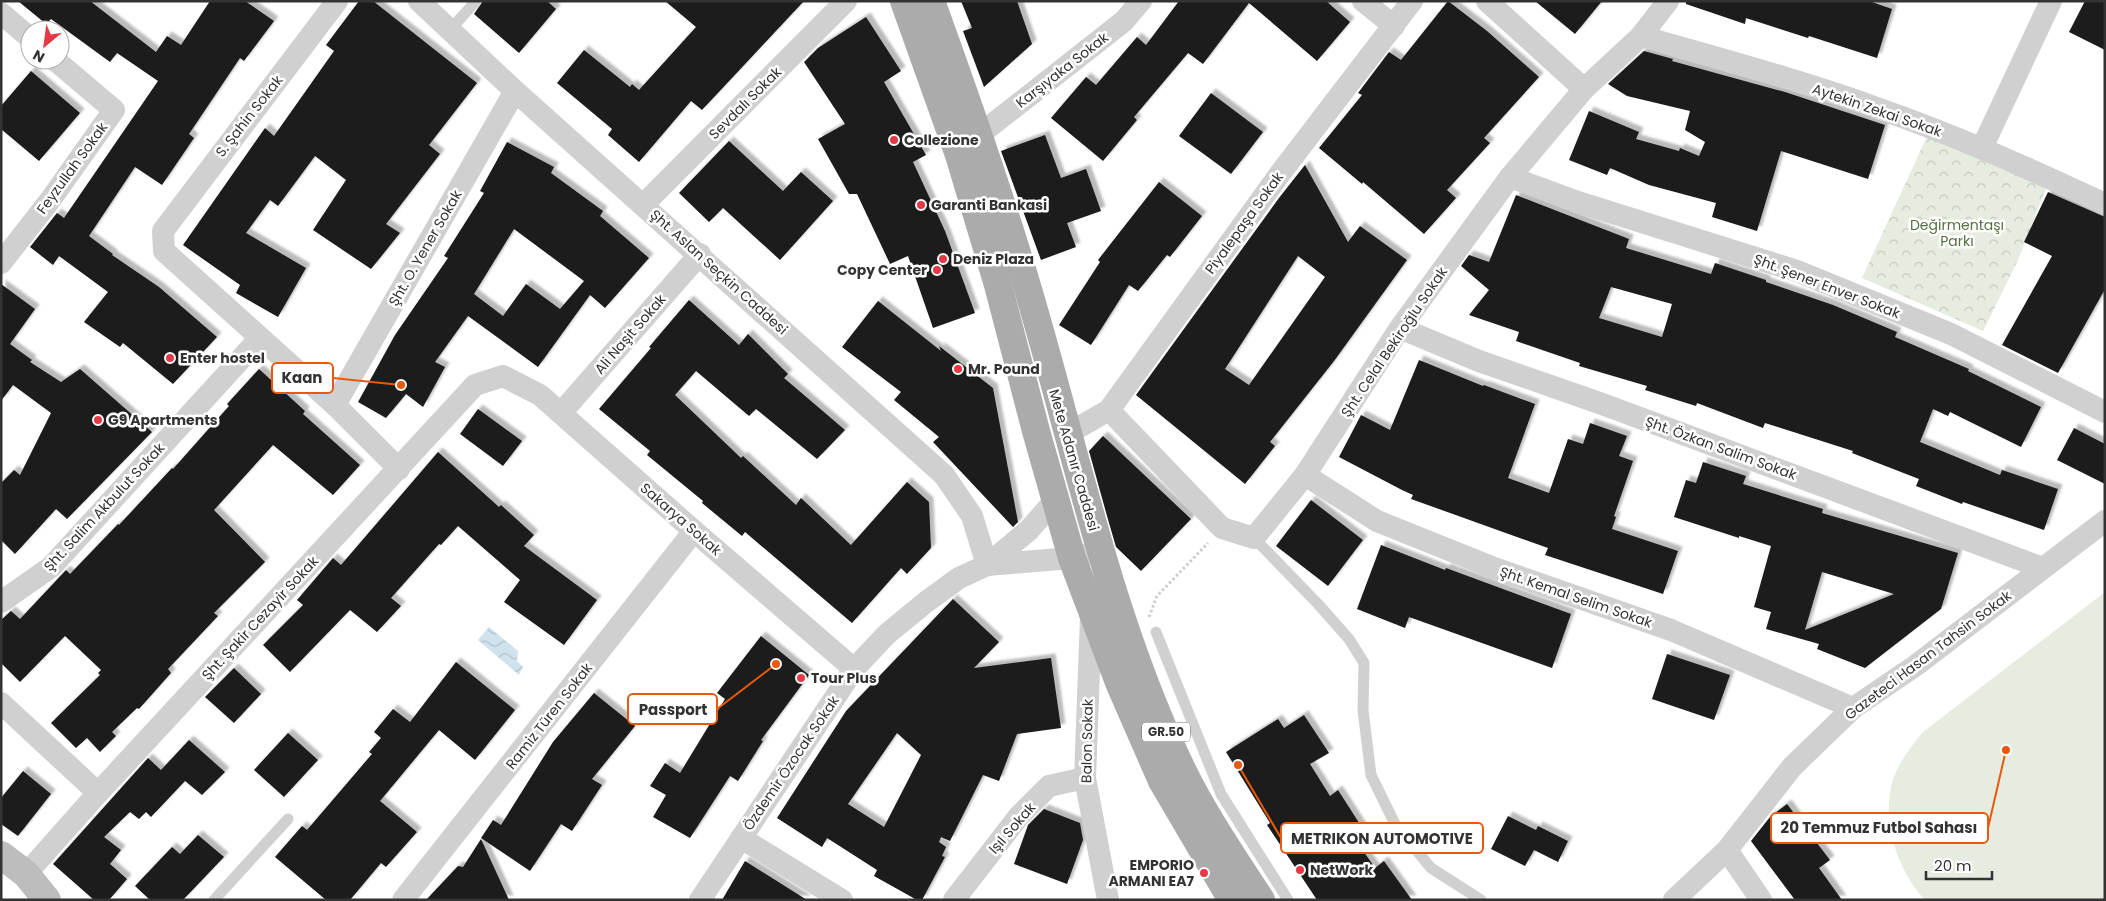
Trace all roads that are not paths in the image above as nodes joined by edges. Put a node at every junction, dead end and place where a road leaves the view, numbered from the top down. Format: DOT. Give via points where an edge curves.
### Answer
graph roads {
  1 [pos="337,1"];
  2 [pos="419,1"];
  3 [pos="476,1"];
  4 [pos="846,1"];
  5 [pos="904,1"];
  6 [pos="931,1"];
  7 [pos="1141,1"];
  8 [pos="1363,1"];
  9 [pos="1412,1"];
  10 [pos="1487,1"];
  11 [pos="1668,1"];
  12 [pos="2051,1"];
  13 [pos="1,13"];
  14 [pos="1394,26"];
  15 [pos="20,29"];
  16 [pos="450,30"];
  17 [pos="1641,36"];
  18 [pos="68,70"];
  19 [pos="1584,89"];
  20 [pos="515,91"];
  21 [pos="979,135"];
  22 [pos="1982,148"];
  23 [pos="1510,177"];
  24 [pos="644,204"];
  25 [pos="2105,204"];
  26 [pos="700,254"];
  27 [pos="1,263"];
  28 [pos="1400,328"];
  29 [pos="260,338"];
  30 [pos="503,376"];
  31 [pos="335,405"];
  32 [pos="1108,410"];
  33 [pos="2105,412"];
  34 [pos="560,413"];
  35 [pos="1067,434"];
  36 [pos="399,470"];
  37 [pos="1305,475"];
  38 [pos="1056,499"];
  39 [pos="2105,521"];
  40 [pos="694,531"];
  41 [pos="1254,538"];
  42 [pos="1100,551"];
  43 [pos="1072,558"];
  44 [pos="988,565"];
  45 [pos="2043,568"];
  46 [pos="1,602"];
  47 [pos="1092,610"];
  48 [pos="1156,632"];
  49 [pos="854,669"];
  50 [pos="1,703"];
  51 [pos="1853,708"];
  52 [pos="1084,778"];
  53 [pos="98,793"];
  54 [pos="1210,799"];
  55 [pos="288,819"];
  56 [pos="741,838"];
  57 [pos="1728,850"];
  58 [pos="1,856"];
  59 [pos="26,874"];
  60 [pos="47,900"];
  61 [pos="214,900"];
  62 [pos="403,900"];
  63 [pos="700,900"];
  64 [pos="842,900"];
  65 [pos="954,900"];
  66 [pos="1108,900"];
  67 [pos="1232,900"];
  68 [pos="1261,900"];
  69 [pos="1288,900"];
  70 [pos="1482,900"];
  71 [pos="1674,900"];
  72 [pos="1761,900"];
  1 -- 29 [label="street, S. Şahin Sokak" via="162,231 164,251"];
  2 -- 16 [label="street, Şht. Aslan Seçkin Caddesi"];
  3 -- 16 [label="lane"];
  4 -- 24 [label="street, Sevdalı Sokak"];
  5 -- 38 [label="main road, Mete Adanır Caddesi / GR.50" via="962,164"];
  6 -- 21 [label="main road, Mete Adanır Caddesi / GR.50"];
  7 -- 21 [label="street, Karşıyaka Sokak" via="1124,21"];
  8 -- 14 [label="street"];
  9 -- 14 [label="street, Piyalepaşa Sokak"];
  10 -- 19 [label="street"];
  11 -- 17 [label="street, Şht. Celal Bekiroğlu Sokak"];
  12 -- 22 [label="street"];
  13 -- 15 [label="street"];
  14 -- 32 [label="street, Piyalepaşa Sokak" via="1282,171"];
  16 -- 20 [label="street, Şht. Aslan Seçkin Caddesi"];
  17 -- 19 [label="street, Şht. Celal Bekiroğlu Sokak"];
  17 -- 22 [label="street, Aytekin Zekai Sokak" via="1877,108"];
  18 -- 27 [label="street, Feyzullah Sokak" via="114,110"];
  19 -- 23 [label="street, Şht. Celal Bekiroğlu Sokak"];
  20 -- 24 [label="street, Şht. Aslan Seçkin Caddesi"];
  20 -- 31 [label="street, Şht. O. Yener Sokak"];
  21 -- 35 [label="main road, Mete Adanır Caddesi / GR.50" via="1024,277"];
  22 -- 25 [label="street, Aytekin Zekai Sokak"];
  23 -- 28 [label="street, Şht. Celal Bekiroğlu Sokak"];
  23 -- 33 [label="street, Şht. Şener Enver Sokak" via="1797,272 1951,334"];
  24 -- 26 [label="street, Şht. Aslan Seçkin Caddesi"];
  26 -- 34 [label="street, Ali Naşit Sokak"];
  26 -- 44 [label="street, Şht. Aslan Seçkin Caddesi" via="944,475 972,516"];
  28 -- 37 [label="street, Şht. Celal Bekiroğlu Sokak"];
  28 -- 45 [label="street, Şht. Özkan Salim Sokak" via="1479,361"];
  29 -- 31 [label="street"];
  29 -- 46 [label="street, Şht. Salim Akbulut Sokak" via="51,567"];
  30 -- 34 [label="street, Sakarya Sokak" via="540,396"];
  30 -- 36 [label="street, Şht. Şakir Cezayir Sokak" via="475,385"];
  31 -- 36 [label="street"];
  32 -- 35 [label="street, Piyalepaşa Sokak"];
  32 -- 41 [label="street" via="1222,528"];
  34 -- 40 [label="street, Sakarya Sokak"];
  35 -- 42 [label="main road, Mete Adanır Caddesi / GR.50"];
  36 -- 53 [label="street, Şht. Şakir Cezayir Sokak"];
  37 -- 41 [label="street, Şht. Celal Bekiroğlu Sokak"];
  37 -- 51 [label="street, Şht. Kemal Selim Sokak" via="1377,521 1494,568 1671,630"];
  38 -- 43 [label="main road, Mete Adanır Caddesi / GR.50"];
  38 -- 44 [label="street, Özdemir Özocak Sokak" via="1030,530"];
  39 -- 45 [label="street, Gazeteci Hasan Tahsin Sokak"];
  40 -- 49 [label="street, Sakarya Sokak"];
  40 -- 62 [label="street, Ramiz Türen Sokak"];
  41 -- 70 [label="lane" via="1349,639 1364,663 1363,710 1372,775 1396,826 1431,868"];
  42 -- 43 [label="street, Özdemir Özocak Sokak"];
  42 -- 54 [label="main road, Mete Adanır Caddesi / GR.50" via="1139,666 1176,758"];
  43 -- 44 [label="street, Özdemir Özocak Sokak"];
  43 -- 47 [label="main road, Mete Adanır Caddesi / GR.50"];
  44 -- 49 [label="street, Özdemir Özocak Sokak" via="959,578 926,602 887,634"];
  45 -- 51 [label="street, Gazeteci Hasan Tahsin Sokak" via="1915,666"];
  47 -- 52 [label="street, Balon Sokak"];
  47 -- 67 [label="main road, Mete Adanır Caddesi / GR.50" via="1120,685 1162,781"];
  48 -- 54 [label="lane"];
  49 -- 56 [label="street, Özdemir Özocak Sokak"];
  50 -- 53 [label="street"];
  51 -- 57 [label="street, Gazeteci Hasan Tahsin Sokak" via="1792,767"];
  52 -- 65 [label="street, Işıl Sokak" via="1049,786 1019,816"];
  52 -- 66 [label="street, Balon Sokak"];
  53 -- 59 [label="street, Şht. Şakir Cezayir Sokak"];
  54 -- 68 [label="main road, Mete Adanır Caddesi / GR.50"];
  54 -- 69 [label="lane"];
  55 -- 61 [label="lane"];
  56 -- 63 [label="street, Özdemir Özocak Sokak"];
  56 -- 64 [label="street"];
  57 -- 71 [label="street, Gazeteci Hasan Tahsin Sokak"];
  57 -- 72 [label="street"];
  58 -- 59 [label="street"];
  59 -- 60 [label="street"];
}
